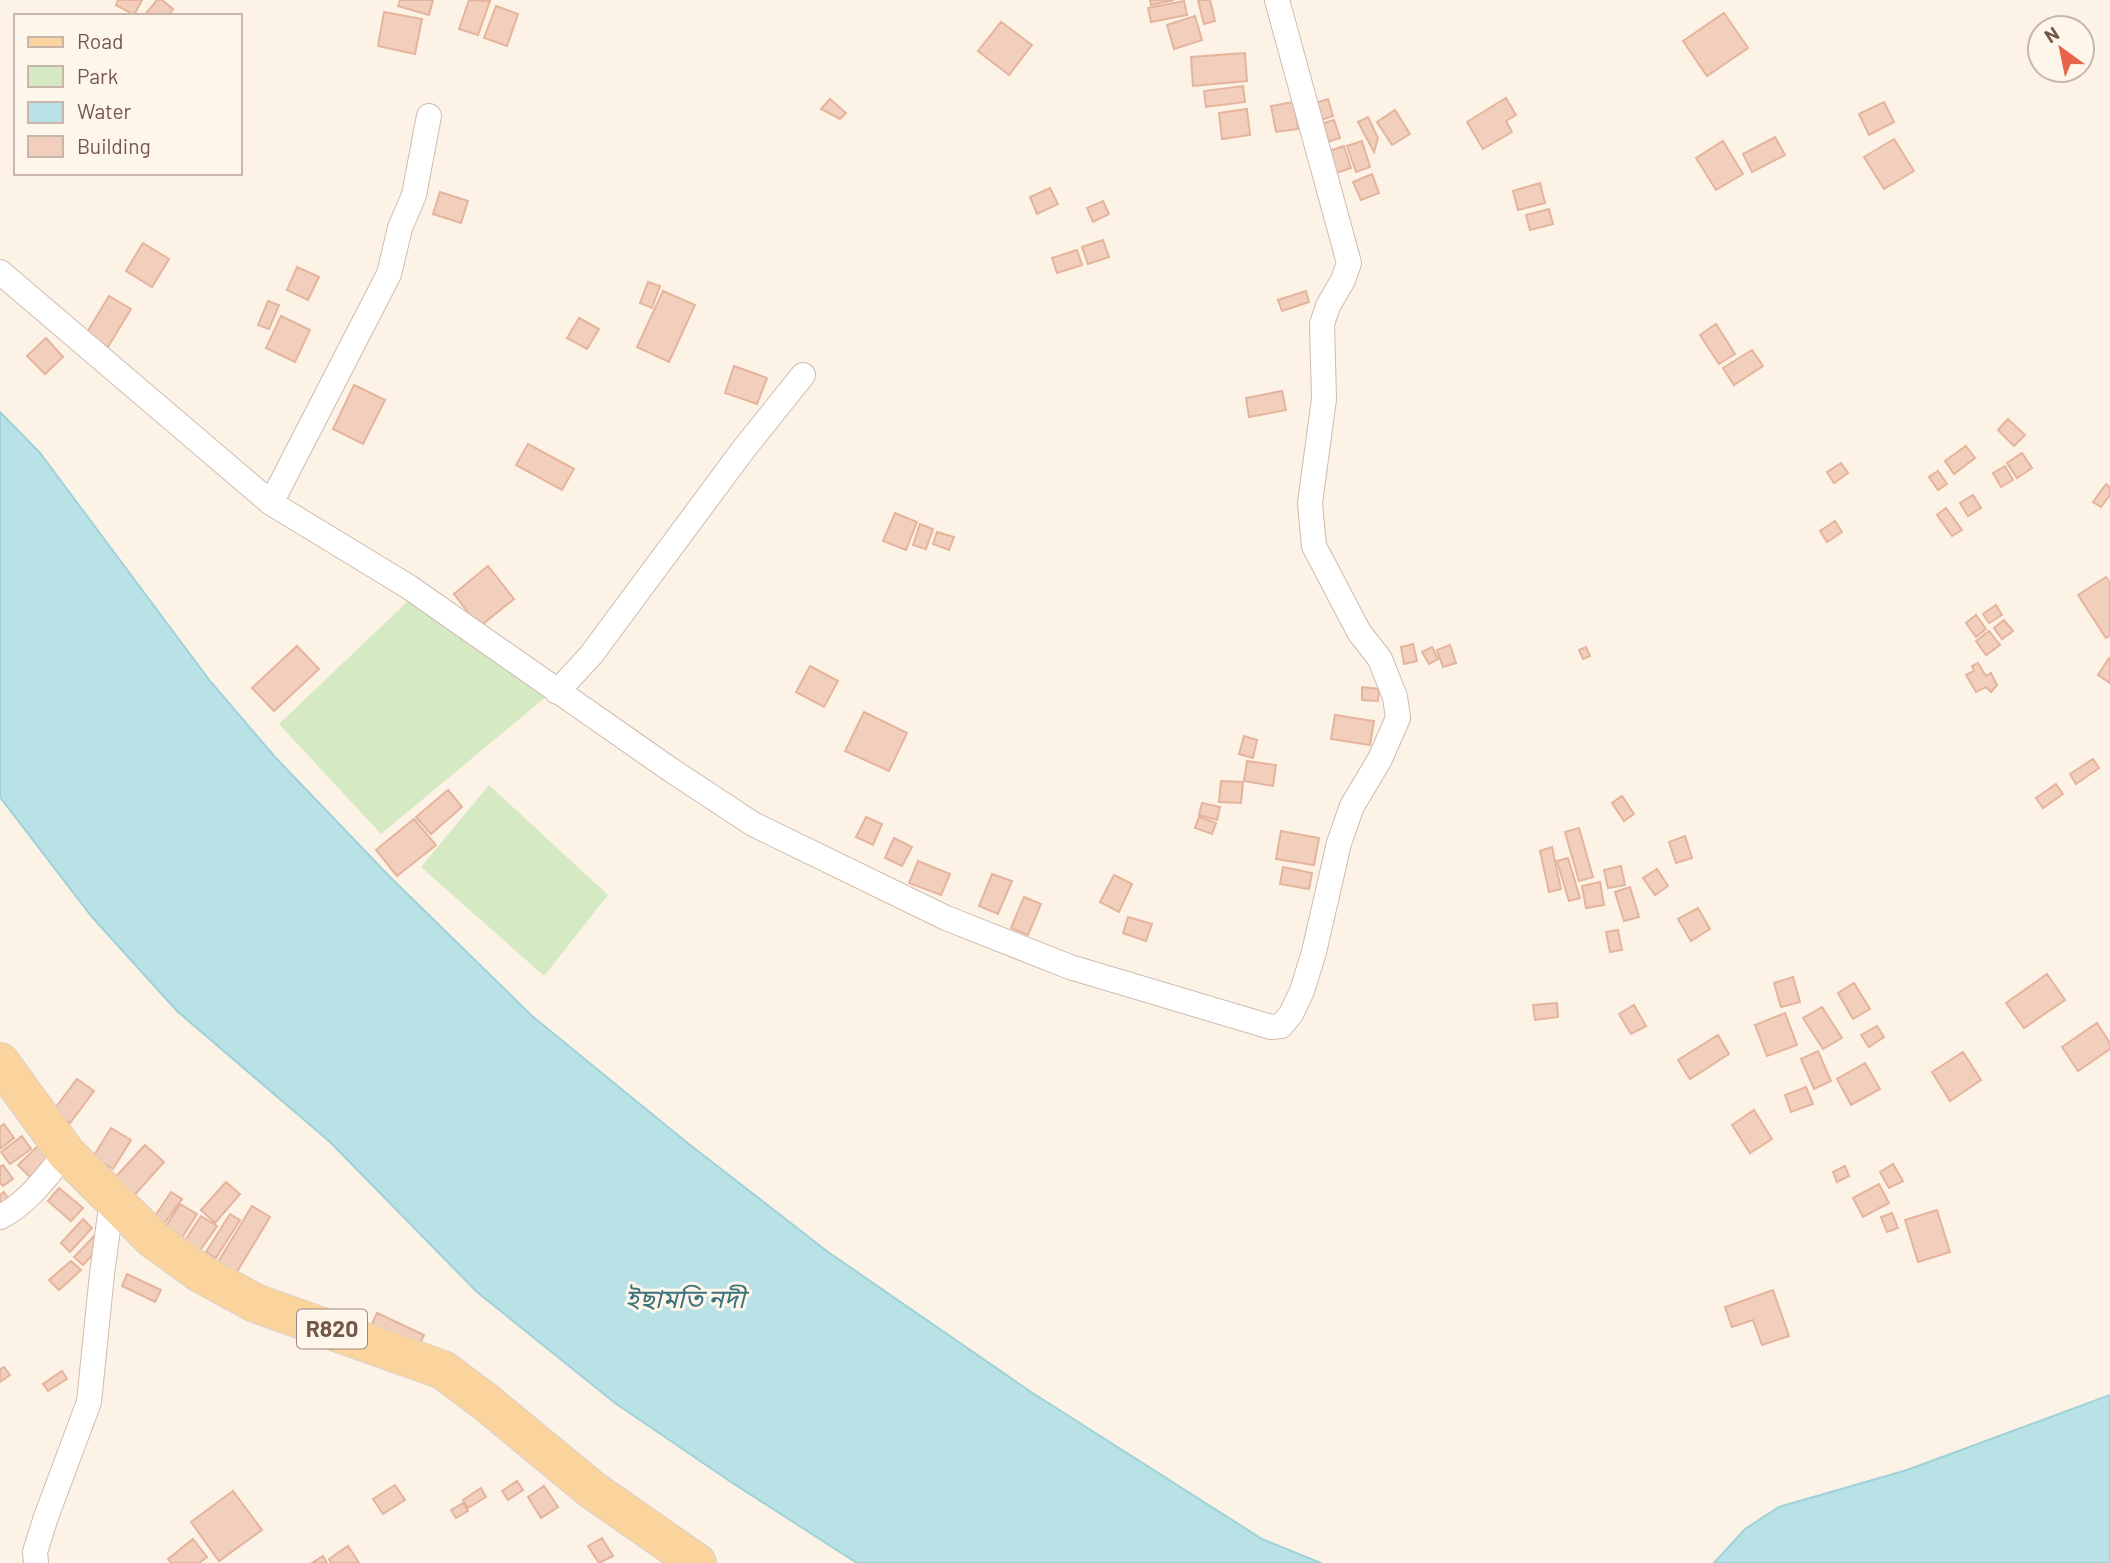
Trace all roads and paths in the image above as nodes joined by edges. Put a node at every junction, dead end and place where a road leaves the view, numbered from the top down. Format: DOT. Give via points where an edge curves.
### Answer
graph roads {
  1 [pos="1277,0"];
  2 [pos="429,116"];
  3 [pos="0,272"];
  4 [pos="803,375"];
  5 [pos="271,503"];
  6 [pos="557,692"];
  7 [pos="0,1062"];
  8 [pos="66,1153"];
  9 [pos="112,1199"];
  10 [pos="0,1217"];
  11 [pos="36,1563"];
  12 [pos="697,1563"];
  1 -- 6 [label="street" via="1349,263 1322,324 1324,399 1310,503 1314,546 1359,632 1380,659 1398,718 1352,806 1314,952 1291,1014 1281,1026 1271,1027 1070,967 946,918 753,824"];
  2 -- 5 [label="street" via="414,195 389,274"];
  3 -- 5 [label="street"];
  4 -- 6 [label="street" via="599,644"];
  5 -- 6 [label="street" via="409,587"];
  7 -- 8 [label="main road, R820"];
  8 -- 9 [label="main road, R820"];
  8 -- 10 [label="street" via="27,1199"];
  9 -- 11 [label="street" via="89,1402 46,1517"];
  9 -- 12 [label="main road, R820" via="153,1239 244,1297 443,1370 591,1489"];
}
